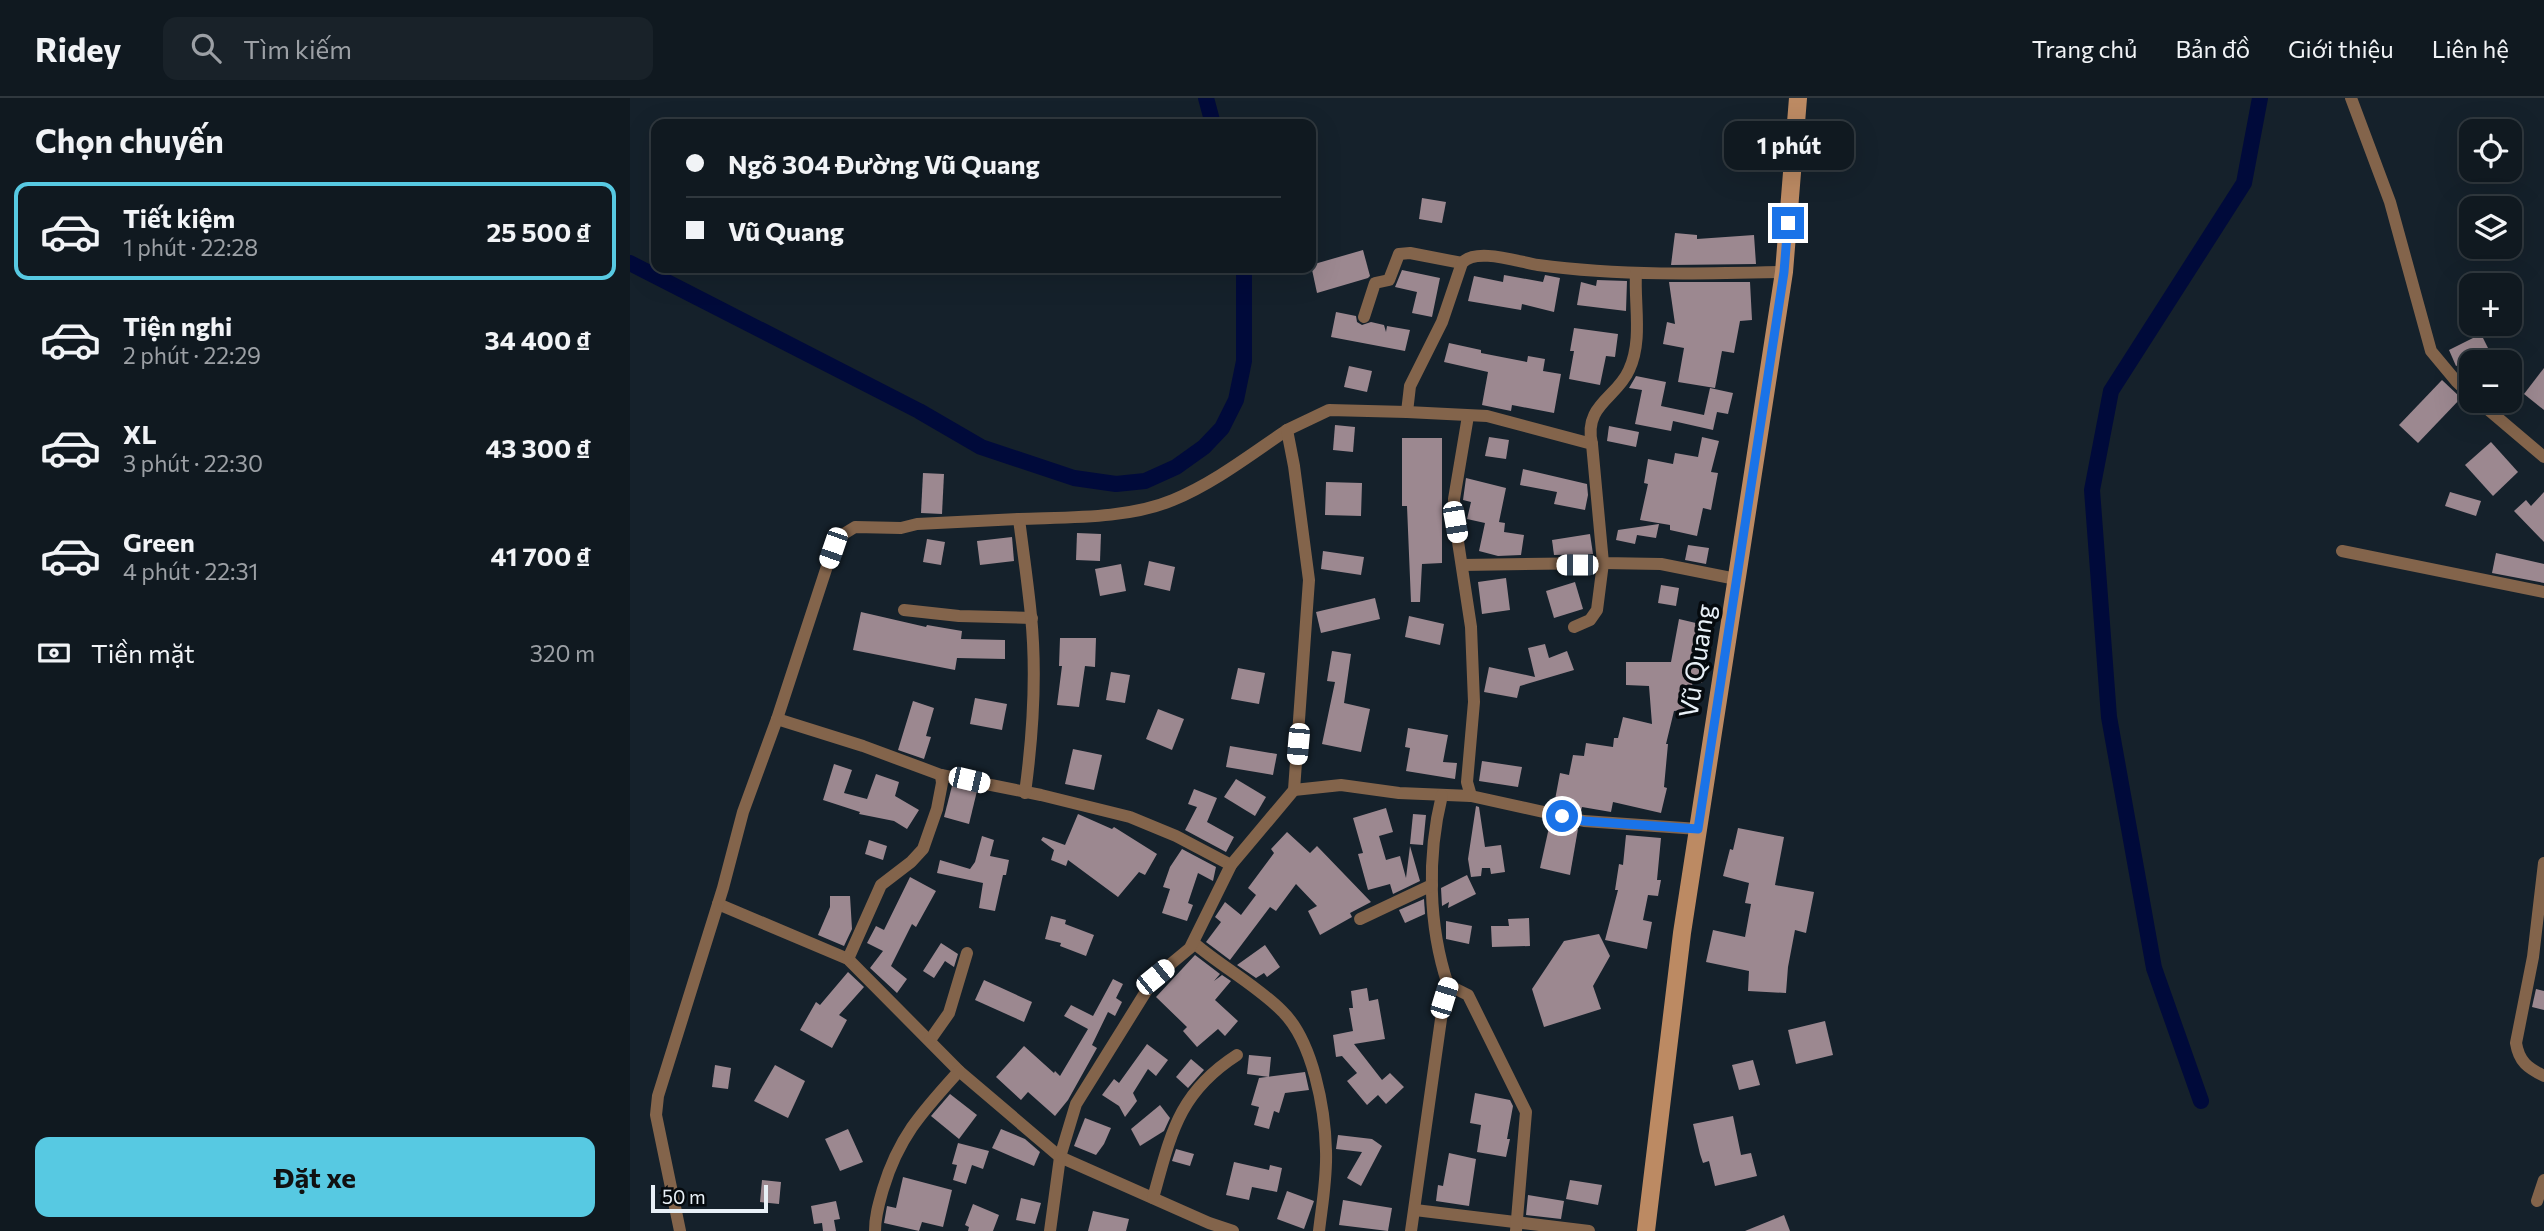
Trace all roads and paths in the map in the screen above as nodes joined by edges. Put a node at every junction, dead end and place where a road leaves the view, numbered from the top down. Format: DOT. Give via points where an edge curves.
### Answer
graph roads {
  1 [pos="1798,98"];
  2 [pos="2351,98"];
  3 [pos="1462,263"];
  4 [pos="1784,272"];
  5 [pos="1636,273"];
  6 [pos="1364,317"];
  7 [pos="2459,384"];
  8 [pos="1407,412"];
  9 [pos="2492,413"];
  10 [pos="1468,416"];
  11 [pos="1287,430"];
  12 [pos="1592,444"];
  13 [pos="2544,457"];
  14 [pos="1019,519"];
  15 [pos="2342,551"];
  16 [pos="1603,563"];
  17 [pos="1462,565"];
  18 [pos="1736,579"];
  19 [pos="2544,592"];
  20 [pos="904,610"];
  21 [pos="1032,618"];
  22 [pos="1574,627"];
  23 [pos="777,719"];
  24 [pos="941,775"];
  25 [pos="1294,790"];
  26 [pos="1025,793"];
  27 [pos="1442,795"];
  28 [pos="1471,796"];
  29 [pos="1698,829"];
  30 [pos="2544,863"];
  31 [pos="1231,865"];
  32 [pos="1432,886"];
  33 [pos="718,904"];
  34 [pos="1360,919"];
  35 [pos="1194,943"];
  36 [pos="967,953"];
  37 [pos="848,959"];
  38 [pos="1448,985"];
  39 [pos="930,1040"];
  40 [pos="1237,1055"];
  41 [pos="959,1071"];
  42 [pos="2544,1076"];
  43 [pos="1060,1157"];
  44 [pos="2544,1180"];
  45 [pos="1153,1198"];
  46 [pos="2537,1201"];
  47 [pos="1415,1210"];
  48 [pos="1516,1226"];
  49 [pos="680,1231"];
  50 [pos="875,1231"];
  51 [pos="1050,1231"];
  52 [pos="1233,1231"];
  53 [pos="1319,1231"];
  54 [pos="1411,1231"];
  55 [pos="1589,1231"];
  56 [pos="1646,1231"];
  1 -- 4 [label="main road, Vũ Quang"];
  2 -- 7 [label="street" via="2390,202 2423,330 2431,351"];
  3 -- 5 [label="street" via="1477,255"];
  3 -- 6 [label="street" via="1399,254 1390,280 1375,283"];
  3 -- 8 [label="street" via="1442,322 1410,386"];
  4 -- 5 [label="street"];
  4 -- 18 [label="main road, Vũ Quang"];
  5 -- 12 [label="street" via="1633,358 1623,380 1596,410"];
  8 -- 10 [label="street"];
  8 -- 11 [label="street" via="1329,410"];
  9 -- 13 [label="street"];
  10 -- 12 [label="street" via="1487,416"];
  10 -- 17 [label="street" via="1454,499"];
  11 -- 14 [label="street" via="1215,478 1172,500 1135,511"];
  11 -- 25 [label="street" via="1309,580"];
  12 -- 16 [label="street"];
  14 -- 21 [label="street"];
  14 -- 23 [label="street" via="848,530 833,548"];
  15 -- 19 [label="street"];
  16 -- 17 [label="street"];
  16 -- 18 [label="street" via="1661,564"];
  16 -- 22 [label="street" via="1597,610 1590,620"];
  17 -- 28 [label="street" via="1471,627 1474,702 1467,782"];
  18 -- 29 [label="main road, Vũ Quang"];
  20 -- 21 [label="street"];
  21 -- 26 [label="street" via="1034,695"];
  23 -- 24 [label="street"];
  23 -- 33 [label="street" via="743,812"];
  24 -- 26 [label="street"];
  24 -- 37 [label="street" via="937,809 923,849 881,885"];
  25 -- 27 [label="street" via="1341,785"];
  25 -- 31 [label="street"];
  26 -- 31 [label="street" via="1147,823"];
  27 -- 28 [label="street"];
  27 -- 32 [label="street" via="1433,844"];
  28 -- 29 [label="street" via="1584,821"];
  29 -- 56 [label="main road, Vũ Quang"];
  30 -- 42 [label="street" via="2533,957 2516,1043 2518,1056 2527,1067"];
  31 -- 35 [label="street"];
  32 -- 34 [label="street"];
  32 -- 38 [label="street"];
  33 -- 37 [label="street"];
  33 -- 49 [label="street" via="656,1107"];
  35 -- 43 [label="street" via="1155,977 1086,1087 1070,1118"];
  35 -- 53 [label="street" via="1284,1012 1308,1052 1326,1151"];
  36 -- 39 [label="street" via="949,1013"];
  37 -- 39 [label="street"];
  38 -- 47 [label="street"];
  38 -- 48 [label="street" via="1468,995 1526,1112"];
  39 -- 41 [label="street"];
  40 -- 45 [label="street" via="1211,1073 1184,1105"];
  41 -- 43 [label="street"];
  41 -- 50 [label="street" via="903,1139 887,1175"];
  43 -- 45 [label="street"];
  43 -- 51 [label="street"];
  44 -- 46 [label="street"];
  45 -- 52 [label="street"];
  47 -- 48 [label="street"];
  47 -- 54 [label="street"];
  48 -- 55 [label="street"];
}
